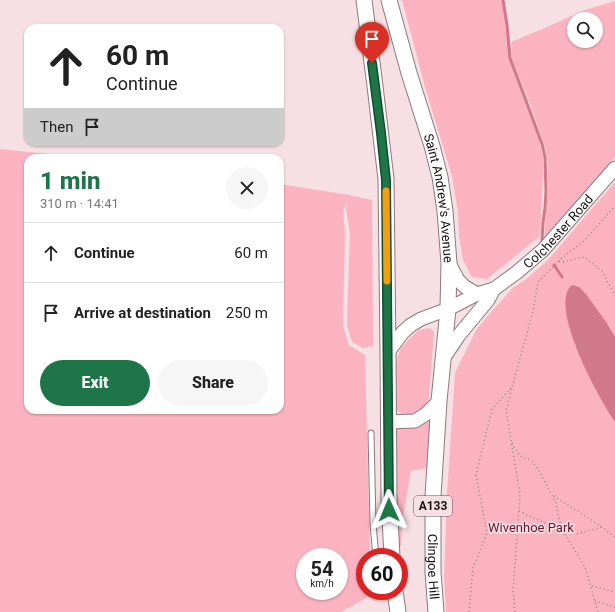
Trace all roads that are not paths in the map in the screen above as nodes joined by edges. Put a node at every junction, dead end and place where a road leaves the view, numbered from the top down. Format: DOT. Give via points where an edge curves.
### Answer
graph roads {
  1 [pos="364,0"];
  2 [pos="389,0"];
  3 [pos="615,168"];
  4 [pos="449,262"];
  5 [pos="494,289"];
  6 [pos="477,294"];
  7 [pos="448,309"];
  8 [pos="388,352"];
  9 [pos="443,359"];
  10 [pos="439,401"];
  11 [pos="388,422"];
  12 [pos="371,433"];
  13 [pos="375,548"];
  14 [pos="392,548"];
  15 [pos="396,600"];
  16 [pos="398,612"];
  17 [pos="436,612"];
  1 -- 8 [label="main road" via="386,180"];
  2 -- 4 [label="main road, Saint Andrew's Avenue / A133" via="440,177"];
  3 -- 5 [label="main road, Colchester Road" via="543,250"];
  4 -- 6 [label="main road" via="458,280"];
  4 -- 7 [label="main road, Saint Andrew's Avenue / A133"];
  5 -- 6 [label="main road, Colchester Road"];
  5 -- 9 [label="main road, Colchester Road"];
  6 -- 7 [label="main road, Colchester Road"];
  7 -- 8 [label="main road, Colchester Road" via="411,324"];
  7 -- 9 [label="main road, Saint Andrew's Avenue / A133"];
  8 -- 11 [label="main road"];
  9 -- 10 [label="main road, Saint Andrew's Avenue / A133"];
  10 -- 11 [label="main road" via="426,414 414,421"];
  10 -- 17 [label="main road, Clingoe Hill / A133" via="433,496"];
  11 -- 14 [label="main road"];
  12 -- 13 [label="lane"];
  15 -- 16 [label="main road"];
}
